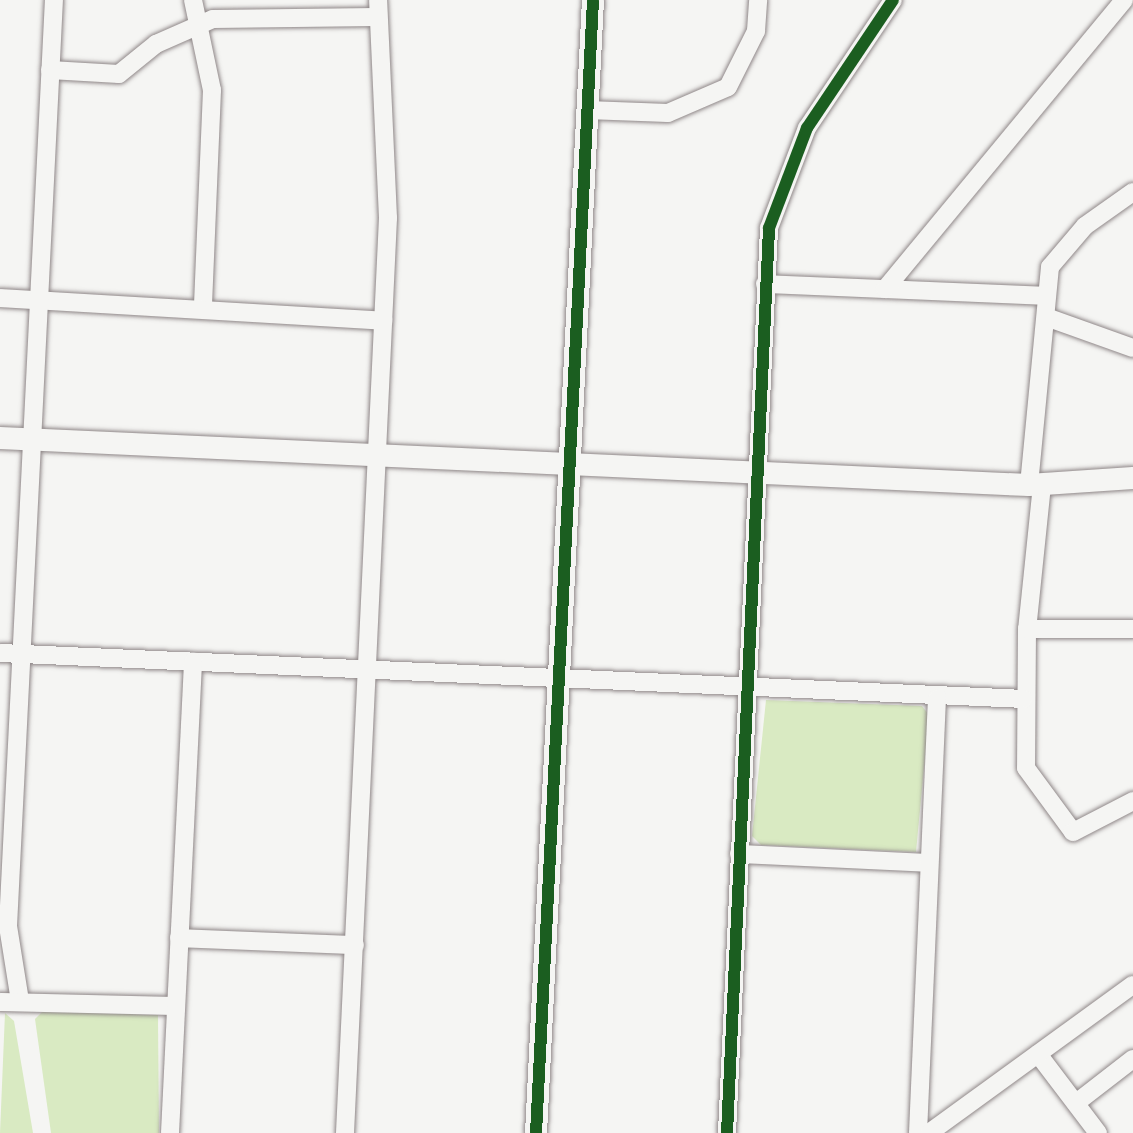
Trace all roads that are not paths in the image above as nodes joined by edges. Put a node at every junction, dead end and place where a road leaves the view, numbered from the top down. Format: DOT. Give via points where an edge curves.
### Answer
graph roads {
  1 [pos="54,0"];
  2 [pos="193,0"];
  3 [pos="593,0"];
  4 [pos="758,0"];
  5 [pos="1124,0"];
  6 [pos="888,2"];
  7 [pos="377,8"];
  8 [pos="204,22"];
  9 [pos="50,70"];
  10 [pos="586,110"];
  11 [pos="1133,192"];
  12 [pos="765,284"];
  13 [pos="884,289"];
  14 [pos="1046,296"];
  15 [pos="0,298"];
  16 [pos="38,300"];
  17 [pos="203,306"];
  18 [pos="1049,318"];
  19 [pos="383,321"];
  20 [pos="1133,348"];
  21 [pos="0,438"];
  22 [pos="30,440"];
  23 [pos="377,456"];
  24 [pos="570,465"];
  25 [pos="759,474"];
  26 [pos="1133,478"];
  27 [pos="1036,485"];
  28 [pos="1027,629"];
  29 [pos="1133,629"];
  30 [pos="0,654"];
  31 [pos="22,654"];
  32 [pos="193,662"];
  33 [pos="368,671"];
  34 [pos="562,682"];
  35 [pos="748,690"];
  36 [pos="937,698"];
  37 [pos="1023,699"];
  38 [pos="1133,801"];
  39 [pos="6,842"];
  40 [pos="738,854"];
  41 [pos="929,863"];
  42 [pos="179,938"];
  43 [pos="355,944"];
  44 [pos="1133,984"];
  45 [pos="20,1001"];
  46 [pos="0,1002"];
  47 [pos="176,1006"];
  48 [pos="1038,1054"];
  49 [pos="1133,1058"];
  50 [pos="1076,1103"];
  51 [pos="170,1133"];
  52 [pos="345,1133"];
  53 [pos="536,1133"];
  54 [pos="727,1133"];
  55 [pos="918,1133"];
  56 [pos="929,1133"];
  57 [pos="1098,1133"];
  1 -- 9 [label="street"];
  2 -- 8 [label="street"];
  3 -- 10 [label="street"];
  4 -- 10 [label="street" via="756,30 728,87 668,113"];
  5 -- 13 [label="street"];
  6 -- 12 [label="street" via="808,128 769,228"];
  7 -- 8 [label="street"];
  7 -- 19 [label="street" via="388,218"];
  8 -- 9 [label="street" via="132,58 120,74"];
  8 -- 17 [label="street" via="212,90"];
  9 -- 16 [label="street"];
  10 -- 24 [label="street"];
  11 -- 14 [label="street" via="1085,226 1050,267"];
  12 -- 13 [label="street"];
  12 -- 25 [label="street"];
  13 -- 14 [label="street"];
  14 -- 18 [label="street"];
  15 -- 16 [label="street"];
  16 -- 17 [label="street"];
  16 -- 22 [label="street"];
  17 -- 19 [label="street"];
  18 -- 20 [label="street"];
  18 -- 27 [label="street"];
  19 -- 23 [label="street"];
  21 -- 22 [label="street"];
  22 -- 23 [label="street"];
  22 -- 31 [label="street"];
  23 -- 24 [label="street"];
  23 -- 33 [label="street"];
  24 -- 25 [label="street"];
  24 -- 34 [label="street"];
  25 -- 27 [label="street"];
  25 -- 35 [label="street"];
  26 -- 27 [label="street"];
  27 -- 28 [label="street"];
  28 -- 29 [label="street"];
  28 -- 37 [label="street"];
  30 -- 31 [label="street"];
  31 -- 32 [label="street"];
  31 -- 39 [label="street"];
  32 -- 33 [label="street"];
  32 -- 42 [label="street"];
  33 -- 34 [label="street"];
  33 -- 43 [label="street"];
  34 -- 35 [label="street"];
  34 -- 53 [label="street"];
  35 -- 36 [label="street"];
  35 -- 40 [label="street"];
  36 -- 37 [label="street"];
  36 -- 41 [label="street"];
  37 -- 38 [label="street" via="1026,768 1072,832"];
  39 -- 45 [label="street" via="8,926"];
  40 -- 41 [label="street"];
  40 -- 54 [label="street"];
  41 -- 55 [label="street"];
  42 -- 43 [label="street"];
  42 -- 47 [label="street"];
  43 -- 52 [label="street"];
  44 -- 48 [label="street"];
  45 -- 46 [label="street"];
  45 -- 47 [label="street"];
  47 -- 51 [label="street"];
  48 -- 50 [label="street"];
  48 -- 56 [label="street"];
  49 -- 50 [label="street"];
  50 -- 57 [label="street"];
}
